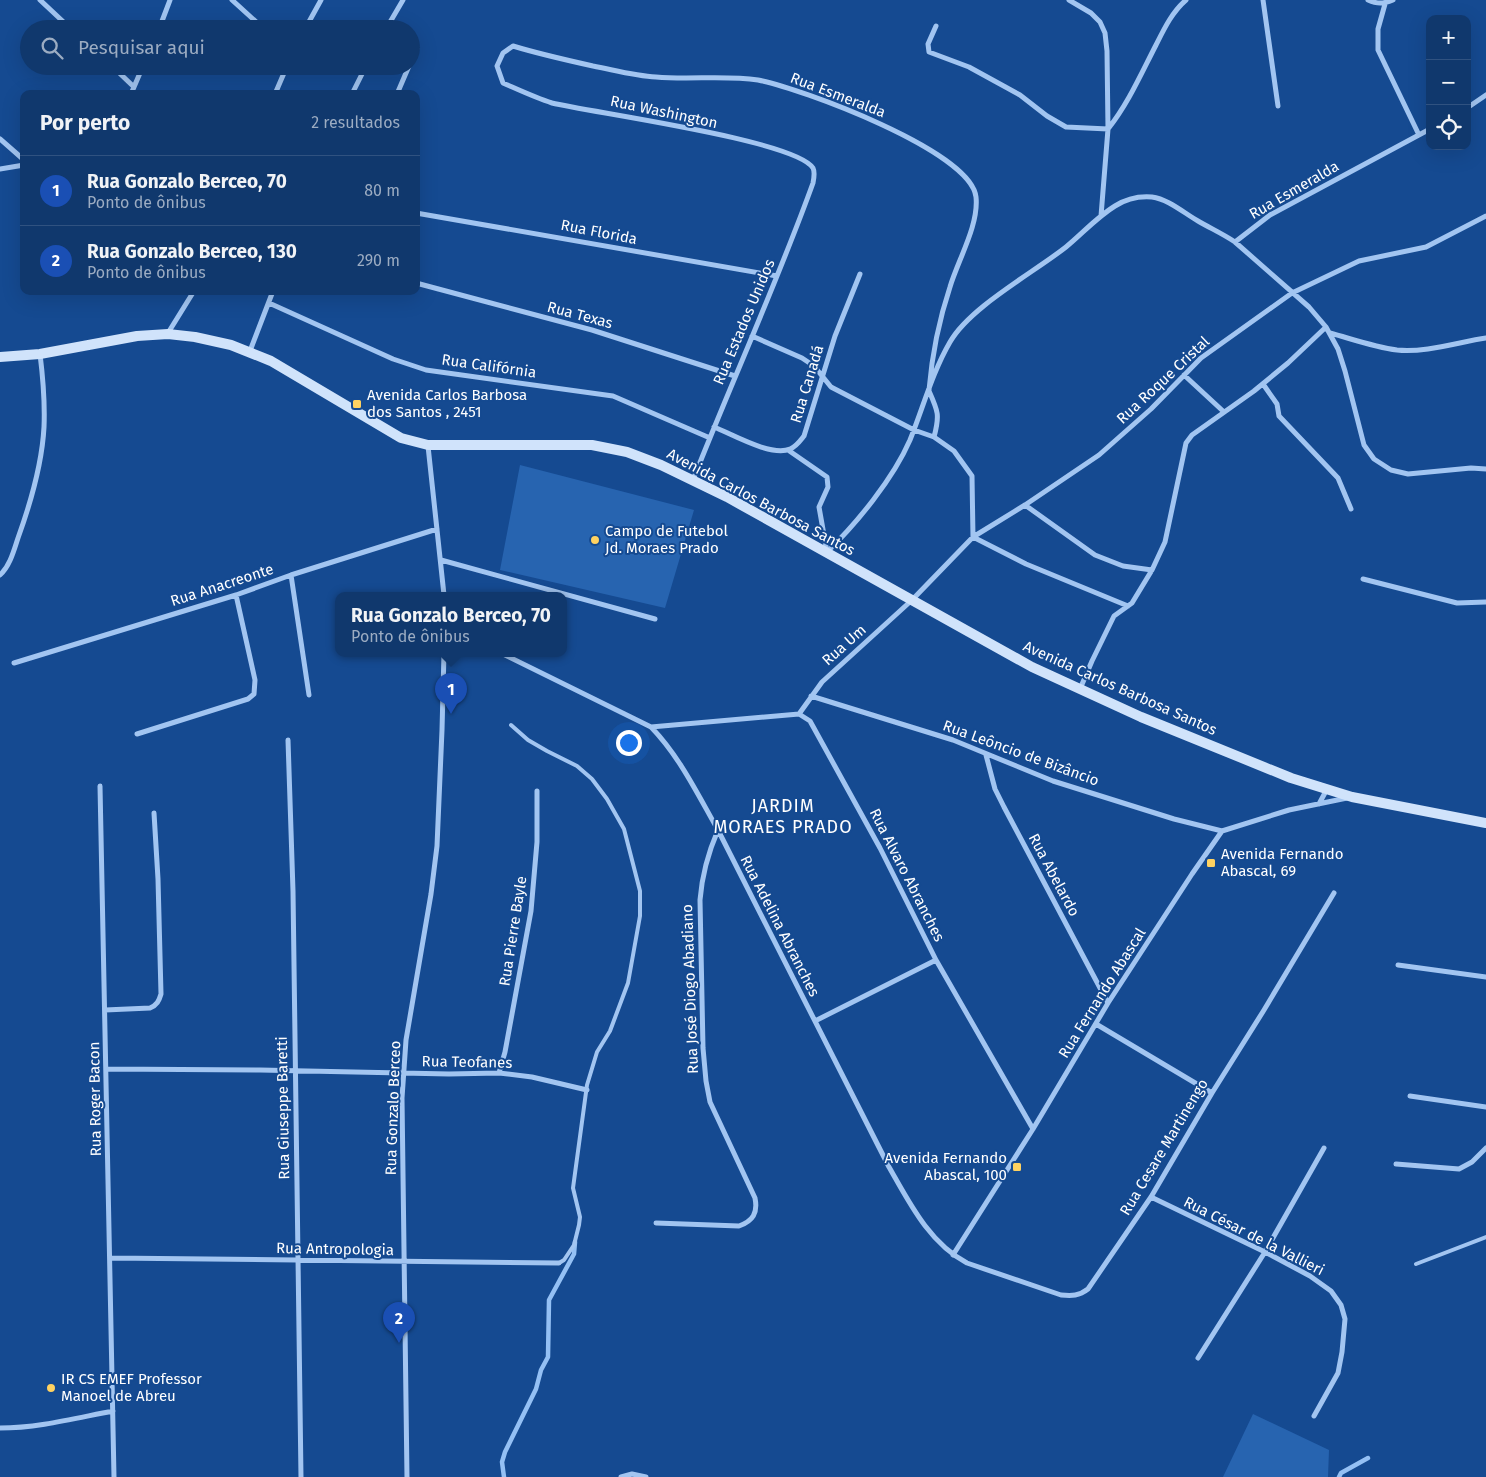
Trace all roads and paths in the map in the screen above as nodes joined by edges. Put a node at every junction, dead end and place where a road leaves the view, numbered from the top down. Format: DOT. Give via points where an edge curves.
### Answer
graph roads {
  1 [pos="40,0"];
  2 [pos="170,0"];
  3 [pos="232,0"];
  4 [pos="321,0"];
  5 [pos="403,0"];
  6 [pos="1069,0"];
  7 [pos="1186,0"];
  8 [pos="1263,0"];
  9 [pos="1368,0"];
  10 [pos="1393,0"];
  11 [pos="1385,4"];
  12 [pos="61,20"];
  13 [pos="162,20"];
  14 [pos="254,20"];
  15 [pos="310,20"];
  16 [pos="391,20"];
  17 [pos="936,26"];
  18 [pos="121,75"];
  19 [pos="139,75"];
  20 [pos="283,75"];
  21 [pos="362,75"];
  22 [pos="405,75"];
  23 [pos="503,83"];
  24 [pos="134,87"];
  25 [pos="133,90"];
  26 [pos="277,90"];
  27 [pos="354,90"];
  28 [pos="399,90"];
  29 [pos="1486,95"];
  30 [pos="1471,105"];
  31 [pos="1278,106"];
  32 [pos="1108,129"];
  33 [pos="1426,131"];
  34 [pos="1419,135"];
  35 [pos="0,139"];
  36 [pos="20,156"];
  37 [pos="20,166"];
  38 [pos="0,168"];
  39 [pos="814,173"];
  40 [pos="420,214"];
  41 [pos="1100,216"];
  42 [pos="1486,216"];
  43 [pos="1234,242"];
  44 [pos="860,274"];
  45 [pos="777,276"];
  46 [pos="420,284"];
  47 [pos="1292,293"];
  48 [pos="192,295"];
  49 [pos="272,295"];
  50 [pos="269,303"];
  51 [pos="1326,327"];
  52 [pos="1330,333"];
  53 [pos="168,334"];
  54 [pos="752,336"];
  55 [pos="1486,338"];
  56 [pos="250,351"];
  57 [pos="40,354"];
  58 [pos="0,357"];
  59 [pos="1184,375"];
  60 [pos="735,376"];
  61 [pos="823,379"];
  62 [pos="1263,384"];
  63 [pos="929,390"];
  64 [pos="1224,412"];
  65 [pos="714,427"];
  66 [pos="914,430"];
  67 [pos="934,437"];
  68 [pos="710,438"];
  69 [pos="428,445"];
  70 [pos="788,450"];
  71 [pos="1486,468"];
  72 [pos="693,480"];
  73 [pos="1026,505"];
  74 [pos="1351,509"];
  75 [pos="437,529"];
  76 [pos="973,537"];
  77 [pos="827,552"];
  78 [pos="441,560"];
  79 [pos="1152,570"];
  80 [pos="291,575"];
  81 [pos="0,576"];
  82 [pos="1363,579"];
  83 [pos="444,592"];
  84 [pos="559,592"];
  85 [pos="567,594"];
  86 [pos="236,595"];
  87 [pos="912,600"];
  88 [pos="1486,602"];
  89 [pos="1128,606"];
  90 [pos="655,618"];
  91 [pos="444,657"];
  92 [pos="510,657"];
  93 [pos="14,663"];
  94 [pos="1080,690"];
  95 [pos="309,695"];
  96 [pos="811,696"];
  97 [pos="799,714"];
  98 [pos="511,725"];
  99 [pos="651,727"];
  100 [pos="137,734"];
  101 [pos="288,740"];
  102 [pos="986,755"];
  103 [pos="100,786"];
  104 [pos="1327,789"];
  105 [pos="537,791"];
  106 [pos="1352,797"];
  107 [pos="1319,804"];
  108 [pos="154,813"];
  109 [pos="1486,823"];
  110 [pos="718,830"];
  111 [pos="1222,831"];
  112 [pos="1334,893"];
  113 [pos="936,960"];
  114 [pos="1398,965"];
  115 [pos="1486,978"];
  116 [pos="1108,1003"];
  117 [pos="105,1010"];
  118 [pos="815,1021"];
  119 [pos="1096,1024"];
  120 [pos="106,1069"];
  121 [pos="295,1071"];
  122 [pos="403,1072"];
  123 [pos="499,1073"];
  124 [pos="587,1090"];
  125 [pos="1212,1093"];
  126 [pos="1410,1096"];
  127 [pos="1486,1107"];
  128 [pos="1033,1129"];
  129 [pos="1324,1148"];
  130 [pos="1486,1148"];
  131 [pos="1396,1164"];
  132 [pos="1151,1197"];
  133 [pos="656,1223"];
  134 [pos="1486,1238"];
  135 [pos="1265,1252"];
  136 [pos="953,1256"];
  137 [pos="111,1258"];
  138 [pos="298,1260"];
  139 [pos="405,1262"];
  140 [pos="559,1263"];
  141 [pos="1416,1264"];
  142 [pos="1198,1358"];
  143 [pos="113,1411"];
  144 [pos="1314,1416"];
  145 [pos="0,1428"];
  146 [pos="114,1477"];
  147 [pos="301,1477"];
  148 [pos="407,1477"];
  149 [pos="620,1477"];
  150 [pos="646,1477"];
  1 -- 12 [label="street"];
  2 -- 13 [label="street"];
  3 -- 14 [label="street"];
  4 -- 15 [label="street"];
  5 -- 16 [label="street"];
  6 -- 32 [label="street" via="1091,13 1100,22 1104,33"];
  7 -- 32 [label="street" via="1165,28 1126,104"];
  8 -- 31 [label="street"];
  9 -- 11 [label="street"];
  10 -- 11 [label="street"];
  11 -- 34 [label="street" via="1378,29 1378,50"];
  17 -- 32 [label="street" via="928,44 930,52 978,71 1066,127"];
  18 -- 24 [label="street"];
  19 -- 24 [label="street"];
  20 -- 26 [label="street"];
  21 -- 27 [label="street"];
  22 -- 28 [label="street"];
  23 -- 39 [label="street, Rua Washington" via="552,102 694,130 795,155"];
  23 -- 63 [label="street, Rua Esmeralda" via="497,66 503,53 513,46 628,73 758,80 802,93 882,125 944,158 969,182 976,195 976,209 939,324"];
  24 -- 25 [label="street"];
  29 -- 30 [label="street"];
  32 -- 41 [label="street"];
  33 -- 34 [label="street, Rua Esmeralda"];
  34 -- 43 [label="street, Rua Esmeralda" via="1270,215"];
  35 -- 36 [label="street"];
  37 -- 38 [label="street"];
  39 -- 45 [label="street, Rua Estados Unidos" via="796,232"];
  40 -- 45 [label="street, Rua Florida"];
  41 -- 43 [label="street, Rua Esmeralda" via="1117,204 1153,197"];
  41 -- 63 [label="street, Rua Esmeralda" via="964,324 950,342"];
  42 -- 47 [label="street, Rua Roque Cristal" via="1426,247 1359,261"];
  43 -- 47 [label="street"];
  44 -- 61 [label="street, Rua Canadá" via="835,336"];
  45 -- 54 [label="street, Rua Estados Unidos"];
  46 -- 60 [label="street, Rua Texas" via="592,330"];
  47 -- 51 [label="street"];
  47 -- 59 [label="street, Rua Roque Cristal" via="1201,358"];
  48 -- 53 [label="street"];
  49 -- 50 [label="street"];
  50 -- 56 [label="street"];
  50 -- 68 [label="street, Rua Califórnia" via="426,370 613,396"];
  51 -- 52 [label="street"];
  51 -- 62 [label="street"];
  52 -- 55 [label="street" via="1399,350"];
  52 -- 71 [label="street" via="1345,371 1364,445 1374,459 1391,470 1408,474"];
  53 -- 56 [label="main road, Avenida Carlos Barbosa Santos" via="195,336"];
  53 -- 57 [label="main road, Avenida Carlos Barbosa Santos" via="137,336"];
  54 -- 60 [label="street, Rua Estados Unidos"];
  54 -- 61 [label="street" via="802,358 814,366"];
  56 -- 69 [label="main road, Avenida Carlos Barbosa Santos" via="401,438"];
  57 -- 58 [label="main road, Avenida Carlos Barbosa Santos"];
  57 -- 81 [label="street" via="44,400 42,452 26,517"];
  59 -- 64 [label="street"];
  59 -- 73 [label="street, Rua Roque Cristal" via="1099,455"];
  60 -- 65 [label="street, Rua Estados Unidos"];
  61 -- 66 [label="street" via="831,387"];
  61 -- 70 [label="street, Rua Canadá" via="804,436 798,445"];
  62 -- 64 [label="street"];
  62 -- 74 [label="street" via="1277,404 1279,416 1338,478"];
  63 -- 66 [label="street, Rua Esmeralda"];
  63 -- 67 [label="street" via="937,408"];
  64 -- 79 [label="street" via="1186,443 1165,542"];
  65 -- 68 [label="street, Rua Estados Unidos"];
  65 -- 70 [label="street" via="768,449"];
  66 -- 67 [label="street"];
  66 -- 77 [label="street, Rua Esmeralda" via="874,499"];
  67 -- 76 [label="street" via="954,451 972,476"];
  68 -- 72 [label="street, Rua Estados Unidos"];
  69 -- 72 [label="main road, Avenida Carlos Barbosa Santos" via="592,445 627,452"];
  69 -- 75 [label="street"];
  70 -- 77 [label="street" via="827,477 828,487 819,507"];
  72 -- 77 [label="main road, Avenida Carlos Barbosa Santos"];
  73 -- 76 [label="street, Rua Roque Cristal"];
  73 -- 79 [label="street" via="1095,555 1123,566"];
  75 -- 78 [label="street"];
  75 -- 80 [label="street, Rua Anacreonte"];
  76 -- 87 [label="street, Rua Roque Cristal"];
  76 -- 89 [label="street" via="1026,564"];
  77 -- 87 [label="main road, Avenida Carlos Barbosa Santos"];
  78 -- 83 [label="street"];
  78 -- 84 [label="street"];
  79 -- 89 [label="street"];
  80 -- 86 [label="street, Rua Anacreonte"];
  80 -- 95 [label="street"];
  82 -- 88 [label="street" via="1458,603"];
  85 -- 90 [label="street"];
  86 -- 93 [label="street, Rua Anacreonte"];
  86 -- 100 [label="street" via="255,680 254,694 248,699"];
  87 -- 94 [label="main road, Avenida Carlos Barbosa Santos"];
  87 -- 96 [label="street, Rua Um" via="848,657"];
  89 -- 94 [label="street" via="1114,616"];
  91 -- 122 [label="street, Rua Gonzalo Berceo" via="437,846"];
  92 -- 99 [label="street, Rua Adelina Abranches"];
  94 -- 104 [label="main road, Avenida Carlos Barbosa Santos" via="1246,761"];
  96 -- 97 [label="street, Rua Um"];
  96 -- 102 [label="street, Rua Leôncio de Bizâncio" via="953,740"];
  97 -- 99 [label="street"];
  97 -- 113 [label="street, Rua Alvaro Abranches" via="815,728"];
  98 -- 124 [label="lane" via="528,740 578,766 592,779 624,829 640,892 632,969 610,1031 597,1052"];
  99 -- 110 [label="street, Rua Adelina Abranches" via="667,743"];
  101 -- 121 [label="street, Rua Giuseppe Baretti"];
  102 -- 111 [label="street, Rua Leôncio de Bizâncio" via="1094,794"];
  102 -- 116 [label="street, Rua Abelardo" via="995,789"];
  103 -- 117 [label="street, Rua Roger Bacon"];
  104 -- 106 [label="main road, Avenida Carlos Barbosa Santos"];
  104 -- 107 [label="street"];
  105 -- 123 [label="street, Rua Pierre Bayle" via="537,842 530,911"];
  106 -- 107 [label="street"];
  106 -- 109 [label="main road, Avenida Carlos Barbosa Santos"];
  107 -- 111 [label="street"];
  108 -- 117 [label="street" via="161,994 159,1001 150,1008"];
  110 -- 118 [label="street, Rua Adelina Abranches"];
  110 -- 133 [label="street, Rua José Diogo Abadiano" via="706,860 700,900 706,1081 710,1102 757,1207 753,1218 739,1226"];
  111 -- 116 [label="street, Rua Fernando Abascal"];
  112 -- 125 [label="street, Rua Cesare Martinengo"];
  113 -- 118 [label="street"];
  113 -- 128 [label="street, Rua Alvaro Abranches"];
  114 -- 115 [label="street"];
  116 -- 119 [label="street, Rua Fernando Abascal"];
  117 -- 120 [label="street, Rua Roger Bacon"];
  118 -- 136 [label="street, Rua Adelina Abranches" via="888,1167 915,1212"];
  119 -- 125 [label="street"];
  119 -- 128 [label="street, Rua Fernando Abascal"];
  120 -- 121 [label="street, Rua Teofanes"];
  120 -- 137 [label="street, Rua Roger Bacon"];
  121 -- 122 [label="street, Rua Teofanes"];
  121 -- 138 [label="street, Rua Giuseppe Baretti"];
  122 -- 123 [label="street, Rua Teofanes"];
  122 -- 139 [label="street, Rua Gonzalo Berceo"];
  123 -- 124 [label="street, Rua Teofanes"];
  124 -- 140 [label="lane" via="574,1188 579,1226 574,1245"];
  125 -- 132 [label="street, Rua Cesare Martinengo"];
  126 -- 127 [label="street"];
  128 -- 136 [label="street, Rua Fernando Abascal"];
  129 -- 135 [label="street"];
  130 -- 131 [label="street" via="1459,1169"];
  132 -- 135 [label="street, Rua César de la Vallieri"];
  132 -- 136 [label="street, Rua Cesare Martinengo" via="1088,1289 1081,1294 1061,1295"];
  134 -- 141 [label="lane"];
  135 -- 142 [label="street"];
  135 -- 144 [label="street, Rua César de la Vallieri" via="1332,1291 1341,1305 1345,1319 1338,1373"];
  137 -- 138 [label="street, Rua Antropologia"];
  137 -- 143 [label="street, Rua Roger Bacon"];
  138 -- 139 [label="street, Rua Antropologia"];
  138 -- 147 [label="street, Rua Giuseppe Baretti"];
  139 -- 140 [label="street, Rua Antropologia"];
  139 -- 148 [label="street, Rua Gonzalo Berceo"];
  143 -- 145 [label="street" via="17,1428"];
  143 -- 146 [label="street, Rua Roger Bacon"];
  149 -- 150 [label="street" via="632,1474"];
}
